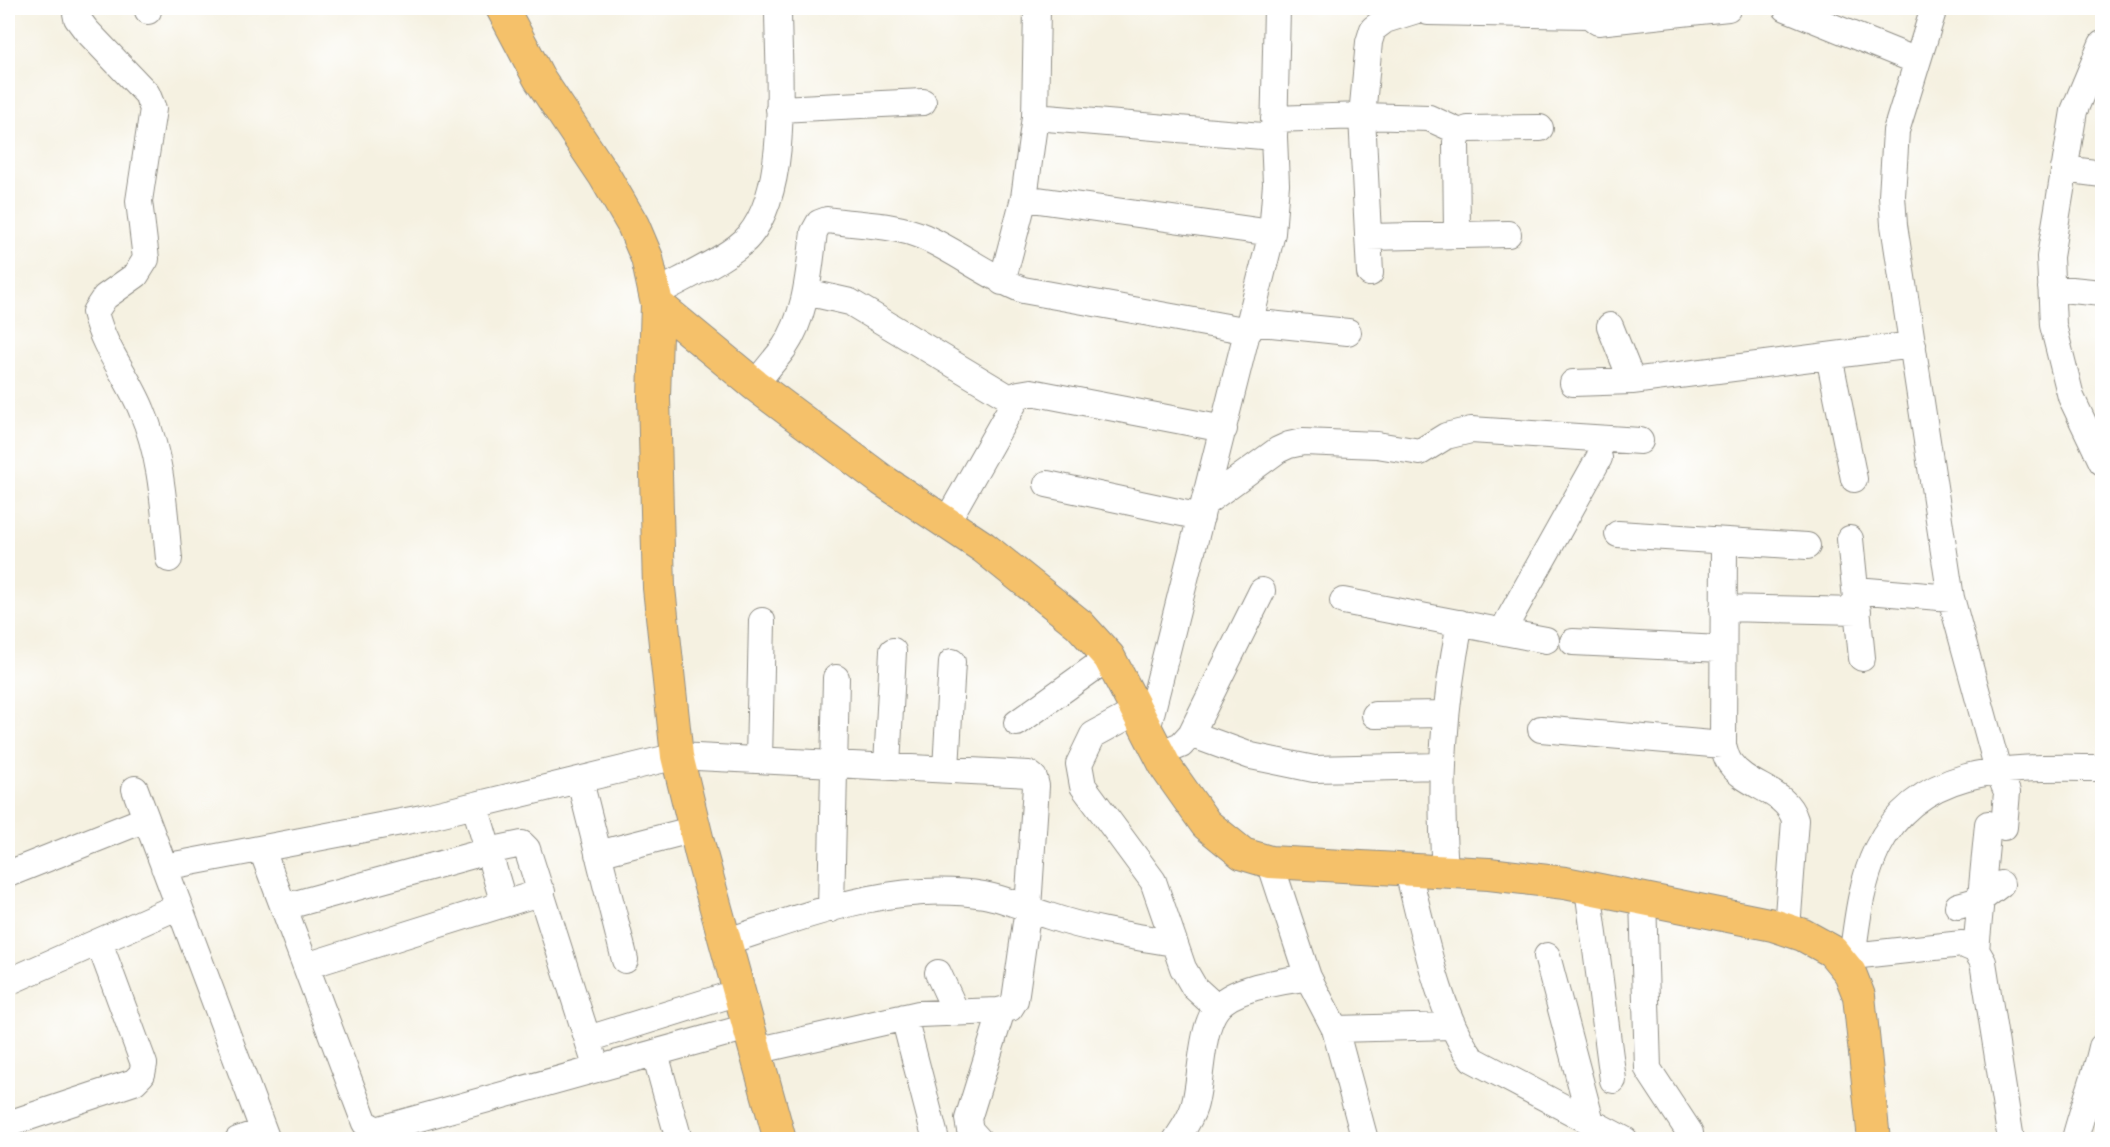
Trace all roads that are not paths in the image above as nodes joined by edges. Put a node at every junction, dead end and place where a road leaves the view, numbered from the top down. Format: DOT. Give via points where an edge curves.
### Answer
graph roads {
  1 [pos="75,8"];
  2 [pos="778,8"];
  3 [pos="1037,8"];
  4 [pos="1277,8"];
  5 [pos="1728,8"];
  6 [pos="1786,8"];
  7 [pos="1934,8"];
  8 [pos="1417,9"];
  9 [pos="510,10"];
  10 [pos="1589,11"];
  11 [pos="1831,16"];
  12 [pos="2103,44"];
  13 [pos="1917,61"];
  14 [pos="923,102"];
  15 [pos="778,109"];
  16 [pos="1362,116"];
  17 [pos="1035,117"];
  18 [pos="1274,128"];
  19 [pos="1540,128"];
  20 [pos="1461,132"];
  21 [pos="2064,169"];
  22 [pos="2103,174"];
  23 [pos="1024,198"];
  24 [pos="1272,233"];
  25 [pos="1508,234"];
  26 [pos="1457,235"];
  27 [pos="1368,237"];
  28 [pos="1370,273"];
  29 [pos="1002,282"];
  30 [pos="2051,288"];
  31 [pos="806,292"];
  32 [pos="2103,293"];
  33 [pos="656,299"];
  34 [pos="1250,326"];
  35 [pos="1610,326"];
  36 [pos="1348,332"];
  37 [pos="1913,345"];
  38 [pos="1829,356"];
  39 [pos="1632,381"];
  40 [pos="1573,382"];
  41 [pos="755,385"];
  42 [pos="1013,400"];
  43 [pos="1224,429"];
  44 [pos="1640,441"];
  45 [pos="1599,458"];
  46 [pos="2103,462"];
  47 [pos="1854,479"];
  48 [pos="1047,484"];
  49 [pos="1203,510"];
  50 [pos="946,523"];
  51 [pos="1618,534"];
  52 [pos="1850,539"];
  53 [pos="1724,541"];
  54 [pos="1808,546"];
  55 [pos="169,559"];
  56 [pos="1262,591"];
  57 [pos="1951,598"];
  58 [pos="1343,601"];
  59 [pos="1857,601"];
  60 [pos="1723,608"];
  61 [pos="762,621"];
  62 [pos="1460,622"];
  63 [pos="1503,630"];
  64 [pos="1546,640"];
  65 [pos="1573,642"];
  66 [pos="1722,649"];
  67 [pos="893,651"];
  68 [pos="1109,657"];
  69 [pos="1862,658"];
  70 [pos="952,662"];
  71 [pos="836,678"];
  72 [pos="1444,714"];
  73 [pos="1375,715"];
  74 [pos="1017,723"];
  75 [pos="1541,729"];
  76 [pos="1148,732"];
  77 [pos="1191,734"];
  78 [pos="1723,745"];
  79 [pos="677,756"];
  80 [pos="759,760"];
  81 [pos="833,764"];
  82 [pos="887,766"];
  83 [pos="1441,766"];
  84 [pos="2103,768"];
  85 [pos="946,769"];
  86 [pos="1990,771"];
  87 [pos="580,781"];
  88 [pos="135,789"];
  89 [pos="475,806"];
  90 [pos="146,819"];
  91 [pos="695,829"];
  92 [pos="262,850"];
  93 [pos="488,851"];
  94 [pos="598,854"];
  95 [pos="1270,862"];
  96 [pos="164,867"];
  97 [pos="1407,868"];
  98 [pos="1445,870"];
  99 [pos="11,880"];
  100 [pos="2001,884"];
  101 [pos="1588,888"];
  102 [pos="542,892"];
  103 [pos="1643,898"];
  104 [pos="1969,903"];
  105 [pos="504,904"];
  106 [pos="179,906"];
  107 [pos="284,907"];
  108 [pos="1028,908"];
  109 [pos="831,909"];
  110 [pos="1787,929"];
  111 [pos="99,942"];
  112 [pos="725,942"];
  113 [pos="1174,943"];
  114 [pos="1976,950"];
  115 [pos="1547,956"];
  116 [pos="625,960"];
  117 [pos="1851,964"];
  118 [pos="306,966"];
  119 [pos="938,973"];
  120 [pos="1308,977"];
  121 [pos="8,982"];
  122 [pos="739,992"];
  123 [pos="1217,1008"];
  124 [pos="1002,1010"];
  125 [pos="956,1012"];
  126 [pos="904,1017"];
  127 [pos="1452,1026"];
  128 [pos="1335,1029"];
  129 [pos="588,1039"];
  130 [pos="752,1039"];
  131 [pos="2103,1047"];
  132 [pos="655,1053"];
  133 [pos="597,1070"];
  134 [pos="1613,1080"];
  135 [pos="1591,1122"];
  136 [pos="8,1124"];
  137 [pos="1690,1133"];
  138 [pos="265,1135"];
  139 [pos="2076,1139"];
  140 [pos="238,1140"];
  141 [pos="679,1140"];
  142 [pos="780,1140"];
  143 [pos="936,1140"];
  144 [pos="979,1140"];
  145 [pos="1176,1140"];
  146 [pos="1365,1140"];
  147 [pos="1625,1140"];
  148 [pos="1874,1140"];
  149 [pos="2011,1140"];
  150 [pos="2070,1140"];
  1 -- 55 [label="street" via="86,30 147,94 153,109 140,201 146,259 136,275 105,297 95,312 100,335 142,408 151,435"];
  2 -- 15 [label="street"];
  3 -- 17 [label="street"];
  4 -- 18 [label="street"];
  5 -- 10 [label="street" via="1598,22"];
  6 -- 11 [label="street"];
  7 -- 13 [label="street"];
  8 -- 10 [label="street"];
  8 -- 16 [label="street" via="1385,20 1373,29 1368,42"];
  9 -- 33 [label="main road" via="539,78 633,225 647,258"];
  11 -- 13 [label="street"];
  12 -- 21 [label="street" via="2074,111"];
  13 -- 37 [label="street" via="1896,131 1892,196"];
  14 -- 15 [label="street"];
  15 -- 33 [label="street" via="771,195 763,215 748,238"];
  16 -- 18 [label="street"];
  16 -- 20 [label="street" via="1429,118"];
  16 -- 27 [label="street"];
  17 -- 18 [label="street"];
  17 -- 23 [label="street"];
  18 -- 24 [label="street" via="1276,184"];
  19 -- 20 [label="street"];
  20 -- 26 [label="street" via="1456,142"];
  21 -- 22 [label="street"];
  21 -- 30 [label="street" via="2050,257"];
  23 -- 24 [label="street"];
  23 -- 29 [label="street"];
  24 -- 34 [label="street"];
  25 -- 26 [label="street"];
  26 -- 27 [label="street"];
  27 -- 28 [label="street"];
  29 -- 31 [label="street" via="923,236 827,220 819,223 814,232"];
  29 -- 34 [label="street" via="1023,290"];
  30 -- 32 [label="street"];
  30 -- 46 [label="street" via="2053,325 2071,397"];
  31 -- 41 [label="street" via="784,347"];
  31 -- 42 [label="street" via="850,302"];
  33 -- 41 [label="main road"];
  33 -- 79 [label="main road" via="655,503 659,588"];
  34 -- 36 [label="street"];
  34 -- 43 [label="street"];
  35 -- 39 [label="street"];
  37 -- 38 [label="street"];
  37 -- 57 [label="street"];
  38 -- 39 [label="street"];
  38 -- 47 [label="street"];
  39 -- 40 [label="street"];
  41 -- 50 [label="main road"];
  42 -- 43 [label="street" via="1030,392"];
  42 -- 50 [label="street"];
  43 -- 49 [label="street"];
  44 -- 49 [label="street" via="1471,429 1446,436 1420,452 1377,445 1304,442 1278,450"];
  45 -- 63 [label="street"];
  48 -- 49 [label="street"];
  49 -- 76 [label="street"];
  50 -- 68 [label="main road" via="1079,624"];
  51 -- 53 [label="street"];
  52 -- 59 [label="street"];
  53 -- 54 [label="street"];
  53 -- 60 [label="street"];
  56 -- 77 [label="street"];
  57 -- 59 [label="street"];
  57 -- 86 [label="street"];
  58 -- 62 [label="street"];
  59 -- 60 [label="street"];
  59 -- 69 [label="street"];
  60 -- 66 [label="street"];
  61 -- 80 [label="street"];
  62 -- 63 [label="street"];
  62 -- 72 [label="street"];
  63 -- 64 [label="street"];
  65 -- 66 [label="street"];
  66 -- 78 [label="street"];
  67 -- 82 [label="street"];
  68 -- 74 [label="street"];
  68 -- 76 [label="main road"];
  70 -- 85 [label="street"];
  71 -- 81 [label="street"];
  72 -- 73 [label="street"];
  72 -- 83 [label="street"];
  75 -- 78 [label="street"];
  76 -- 77 [label="street" via="1181,745"];
  76 -- 95 [label="main road" via="1206,824 1243,854"];
  76 -- 113 [label="street" via="1093,735 1079,764 1083,786 1153,881"];
  77 -- 83 [label="street" via="1251,756 1314,769"];
  78 -- 110 [label="street" via="1729,762 1740,773 1792,809 1795,820"];
  79 -- 80 [label="street"];
  79 -- 87 [label="street"];
  79 -- 91 [label="main road"];
  80 -- 81 [label="street"];
  81 -- 82 [label="street"];
  81 -- 109 [label="street"];
  82 -- 85 [label="street"];
  83 -- 98 [label="street"];
  84 -- 86 [label="street"];
  85 -- 108 [label="street" via="1029,774 1034,778"];
  86 -- 104 [label="street" via="2007,792"];
  86 -- 117 [label="street" via="1936,788 1893,822 1876,850 1863,891"];
  87 -- 89 [label="street"];
  87 -- 94 [label="street"];
  88 -- 90 [label="street"];
  89 -- 92 [label="street"];
  89 -- 93 [label="street"];
  90 -- 96 [label="street"];
  90 -- 99 [label="street"];
  91 -- 94 [label="street"];
  91 -- 112 [label="main road"];
  92 -- 96 [label="street"];
  92 -- 107 [label="street"];
  93 -- 102 [label="street" via="522,844"];
  93 -- 105 [label="street"];
  93 -- 107 [label="street"];
  94 -- 116 [label="street"];
  95 -- 97 [label="main road"];
  95 -- 120 [label="street"];
  96 -- 106 [label="street"];
  97 -- 98 [label="main road"];
  97 -- 127 [label="street"];
  98 -- 101 [label="main road"];
  100 -- 104 [label="street"];
  101 -- 103 [label="main road"];
  101 -- 134 [label="street"];
  102 -- 105 [label="street"];
  102 -- 129 [label="street"];
  103 -- 110 [label="main road"];
  103 -- 137 [label="street" via="1648,1070"];
  104 -- 114 [label="street"];
  105 -- 118 [label="street"];
  106 -- 111 [label="street"];
  106 -- 138 [label="street"];
  107 -- 118 [label="street"];
  108 -- 109 [label="street" via="998,898 949,891 901,893"];
  108 -- 113 [label="street" via="1096,930"];
  108 -- 124 [label="street" via="1015,1000 1010,1008"];
  109 -- 112 [label="street"];
  110 -- 117 [label="main road"];
  111 -- 121 [label="street"];
  111 -- 136 [label="street" via="144,1064 142,1074 135,1082"];
  112 -- 122 [label="main road"];
  113 -- 123 [label="street" via="1194,987"];
  114 -- 117 [label="street" via="1962,944"];
  114 -- 149 [label="street" via="1983,962"];
  115 -- 135 [label="street"];
  117 -- 148 [label="main road" via="1859,996"];
  118 -- 133 [label="street" via="365,1123 376,1130"];
  119 -- 125 [label="street"];
  120 -- 123 [label="street" via="1260,986"];
  120 -- 128 [label="street"];
  122 -- 129 [label="street"];
  122 -- 130 [label="main road"];
  123 -- 145 [label="street" via="1207,1034 1195,1106"];
  124 -- 125 [label="street"];
  124 -- 144 [label="street" via="968,1119 970,1131"];
  125 -- 126 [label="street"];
  126 -- 130 [label="street"];
  126 -- 143 [label="street"];
  127 -- 128 [label="street"];
  127 -- 135 [label="street" via="1472,1059"];
  128 -- 146 [label="street"];
  129 -- 133 [label="street"];
  130 -- 132 [label="street"];
  130 -- 142 [label="main road"];
  131 -- 139 [label="street"];
  132 -- 133 [label="street"];
  132 -- 141 [label="street"];
  135 -- 147 [label="street"];
  138 -- 140 [label="street"];
  139 -- 150 [label="street"];
}
